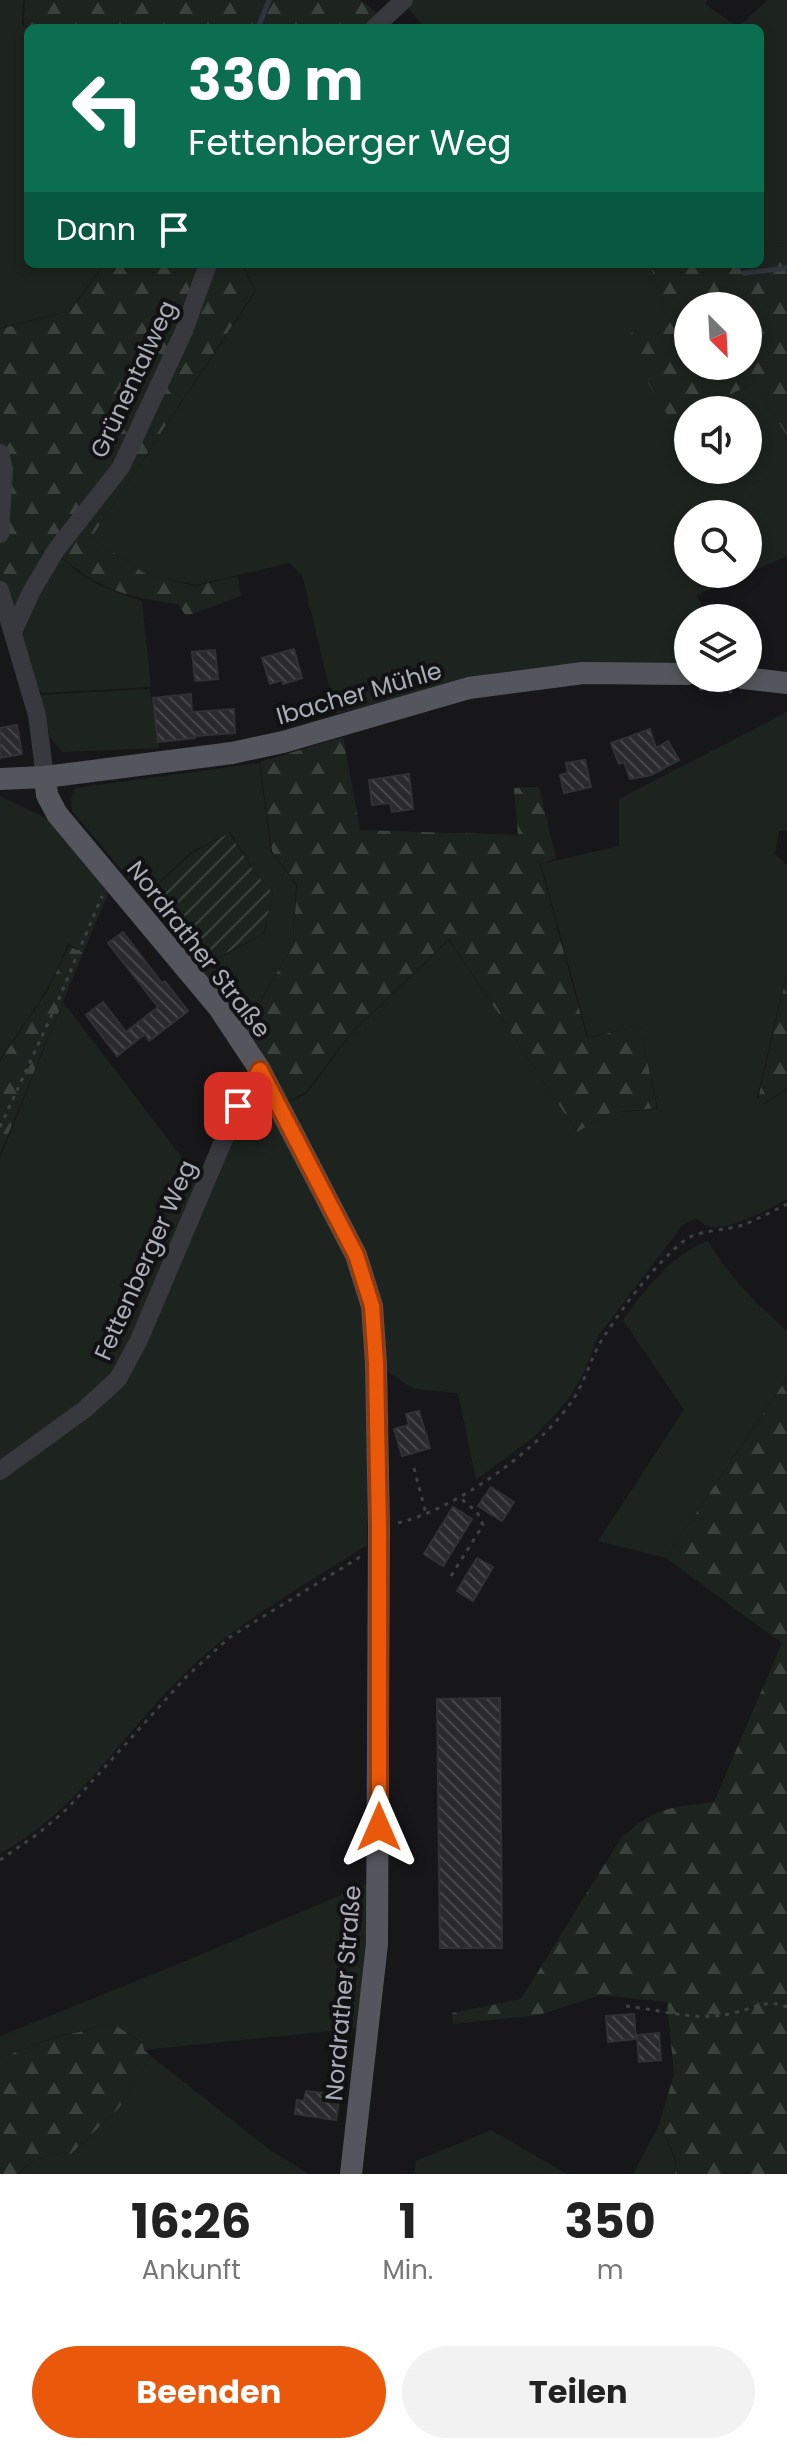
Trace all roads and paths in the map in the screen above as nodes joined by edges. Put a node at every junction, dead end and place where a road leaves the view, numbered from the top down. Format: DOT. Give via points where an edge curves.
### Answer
graph roads {
  1 [pos="404,0"];
  2 [pos="378,24"];
  3 [pos="207,268"];
  4 [pos="0,453"];
  5 [pos="0,534"];
  6 [pos="0,590"];
  7 [pos="14,630"];
  8 [pos="674,680"];
  9 [pos="787,683"];
  10 [pos="762,684"];
  11 [pos="45,777"];
  12 [pos="0,779"];
  13 [pos="110,877"];
  14 [pos="260,1070"];
  15 [pos="0,1127"];
  16 [pos="787,1204"];
  17 [pos="414,1468"];
  18 [pos="0,1471"];
  19 [pos="459,1497"];
  20 [pos="426,1514"];
  21 [pos="378,1538"];
  22 [pos="451,1576"];
  23 [pos="0,1860"];
  24 [pos="626,2006"];
  25 [pos="787,2007"];
  26 [pos="351,2174"];
  1 -- 2 [label="street"];
  3 -- 7 [label="street, Grünentalweg" via="184,331 121,467 56,550"];
  4 -- 5 [label="street"];
  6 -- 7 [label="street"];
  7 -- 11 [label="street" via="37,715"];
  8 -- 11 [label="main road, Ibacher Mühle" via="583,673 469,688 232,753"];
  9 -- 10 [label="main road"];
  11 -- 12 [label="main road, Ibacher Mühle"];
  11 -- 13 [label="main road, Nordrather Straße" via="57,814"];
  13 -- 14 [label="main road, Nordrather Straße" via="219,1008"];
  13 -- 15 [label="path"];
  14 -- 18 [label="street, Fettenberger Weg" via="238,1106 118,1379"];
  14 -- 21 [label="main road, Nordrather Straße" via="356,1255 372,1306"];
  16 -- 19 [label="path" via="743,1224 688,1237 653,1272 602,1340 572,1401 528,1448"];
  17 -- 20 [label="path"];
  19 -- 20 [label="path"];
  19 -- 22 [label="path" via="483,1525"];
  20 -- 21 [label="path"];
  21 -- 23 [label="path" via="357,1559 230,1637 186,1677 68,1808"];
  21 -- 26 [label="main road, Nordrather Straße" via="377,1944"];
  24 -- 25 [label="path" via="692,2016 732,2014 758,2004"];
}
